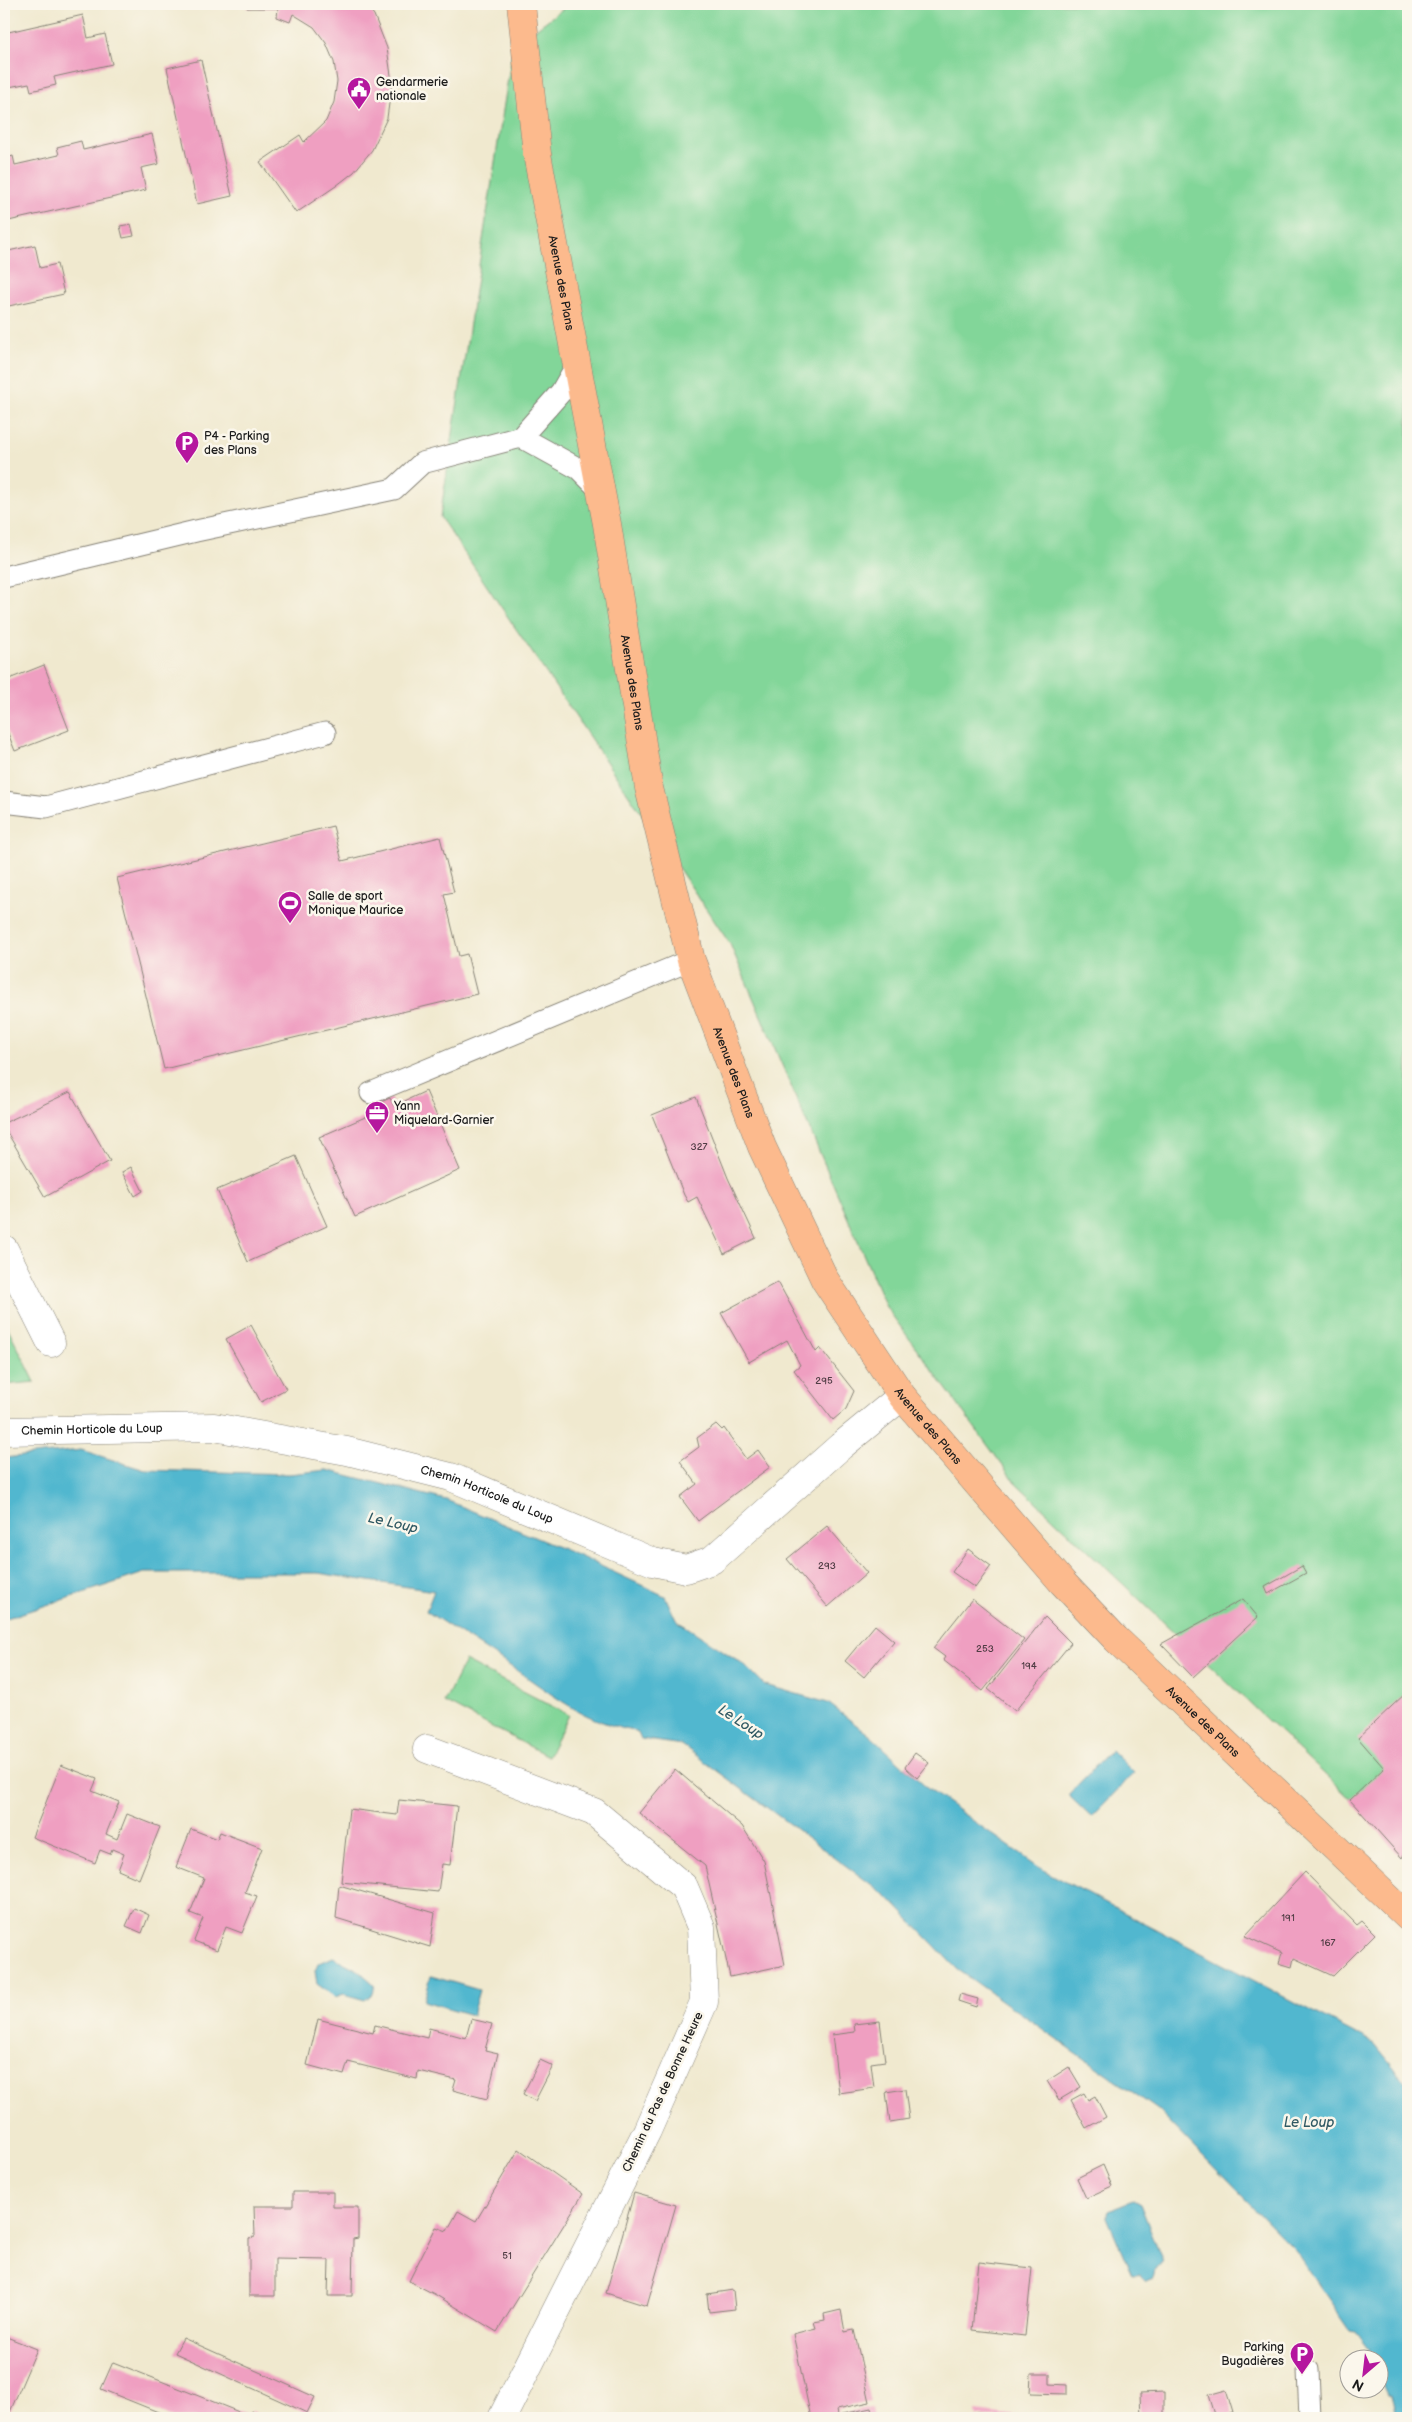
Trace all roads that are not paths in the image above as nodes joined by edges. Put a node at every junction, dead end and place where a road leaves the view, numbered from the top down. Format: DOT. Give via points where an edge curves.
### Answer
graph roads {
  1 [pos="521,4"];
  2 [pos="576,366"];
  3 [pos="521,437"];
  4 [pos="601,491"];
  5 [pos="4,577"];
  6 [pos="325,733"];
  7 [pos="4,802"];
  8 [pos="691,960"];
  9 [pos="371,1093"];
  10 [pos="4,1249"];
  11 [pos="51,1343"];
  12 [pos="902,1396"];
  13 [pos="4,1431"];
  14 [pos="427,1749"];
  15 [pos="1408,1916"];
  16 [pos="1308,2370"];
  17 [pos="502,2418"];
  18 [pos="1310,2418"];
  1 -- 2 [label="main road, Avenue des Plans" via="537,154"];
  2 -- 3 [label="lane" via="561,392"];
  2 -- 4 [label="main road, Avenue des Plans"];
  3 -- 4 [label="lane" via="579,469"];
  3 -- 5 [label="lane" via="422,463 394,489 196,531"];
  4 -- 8 [label="main road, Avenue des Plans" via="650,788"];
  6 -- 7 [label="lane" via="46,807"];
  8 -- 9 [label="lane"];
  8 -- 12 [label="main road, Avenue des Plans" via="762,1147 825,1280"];
  10 -- 11 [label="street"];
  12 -- 13 [label="street, Chemin Horticole du Loup" via="712,1560 686,1569 653,1562 452,1478 347,1451 214,1427"];
  12 -- 15 [label="main road, Avenue des Plans" via="1063,1583 1116,1639"];
  14 -- 17 [label="street, Chemin du Pas de Bonne Heure" via="594,1812 684,1887 701,1927 704,2002 647,2131"];
  16 -- 18 [label="lane"];
}
